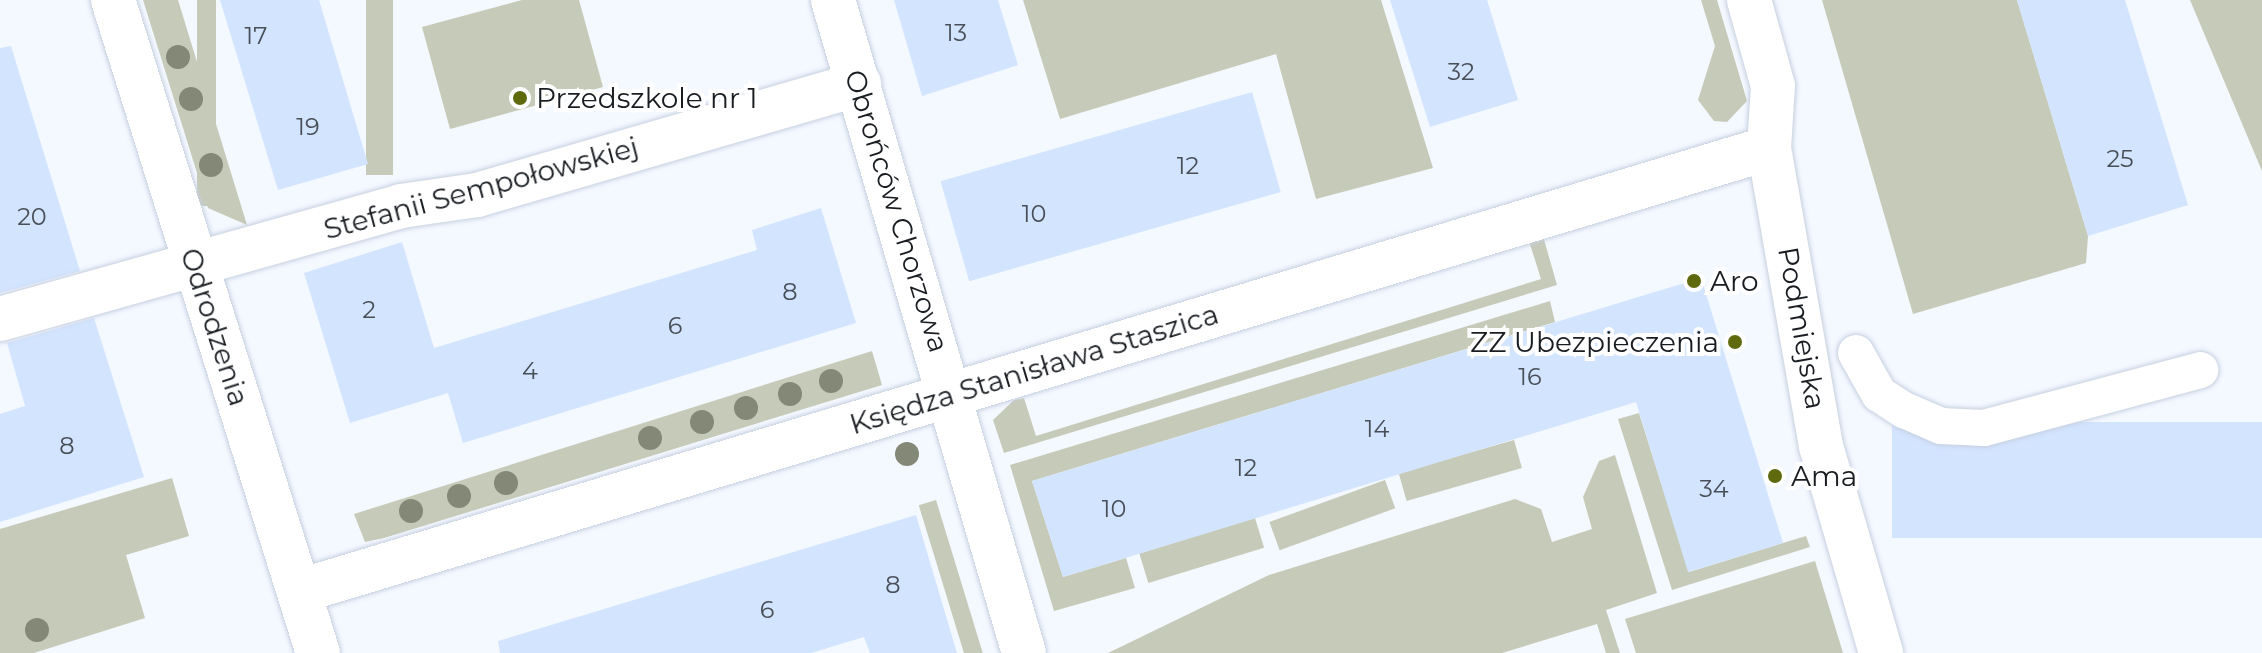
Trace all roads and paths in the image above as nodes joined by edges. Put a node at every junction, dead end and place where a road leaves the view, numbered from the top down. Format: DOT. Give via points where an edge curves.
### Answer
graph roads {
  1 [pos="113,0"];
  2 [pos="833,0"];
  3 [pos="1749,0"];
  4 [pos="859,84"];
  5 [pos="1769,148"];
  6 [pos="196,265"];
  7 [pos="0,319"];
  8 [pos="1856,353"];
  9 [pos="2200,370"];
  10 [pos="950,394"];
  11 [pos="300,591"];
  12 [pos="318,653"];
  13 [pos="1024,653"];
  14 [pos="1881,653"];
  1 -- 6 [label="street, Odrodzenia"];
  2 -- 4 [label="street, Obrońców Chorzowa"];
  3 -- 5 [label="street, Podmiejska" via="1773,86"];
  4 -- 6 [label="street, Stefanii Sempołowskiej" via="477,195 401,206"];
  4 -- 10 [label="street, Obrońców Chorzowa"];
  5 -- 10 [label="street, Księdza Stanisława Staszica"];
  5 -- 14 [label="street, Podmiejska" via="1821,446"];
  6 -- 7 [label="street, Stefanii Sempołowskiej"];
  6 -- 11 [label="street, Odrodzenia"];
  8 -- 9 [label="lane" via="1879,394 1941,426 1984,428"];
  10 -- 11 [label="street, Księdza Stanisława Staszica"];
  10 -- 13 [label="street, Obrońców Chorzowa"];
  11 -- 12 [label="street, Odrodzenia"];
}
